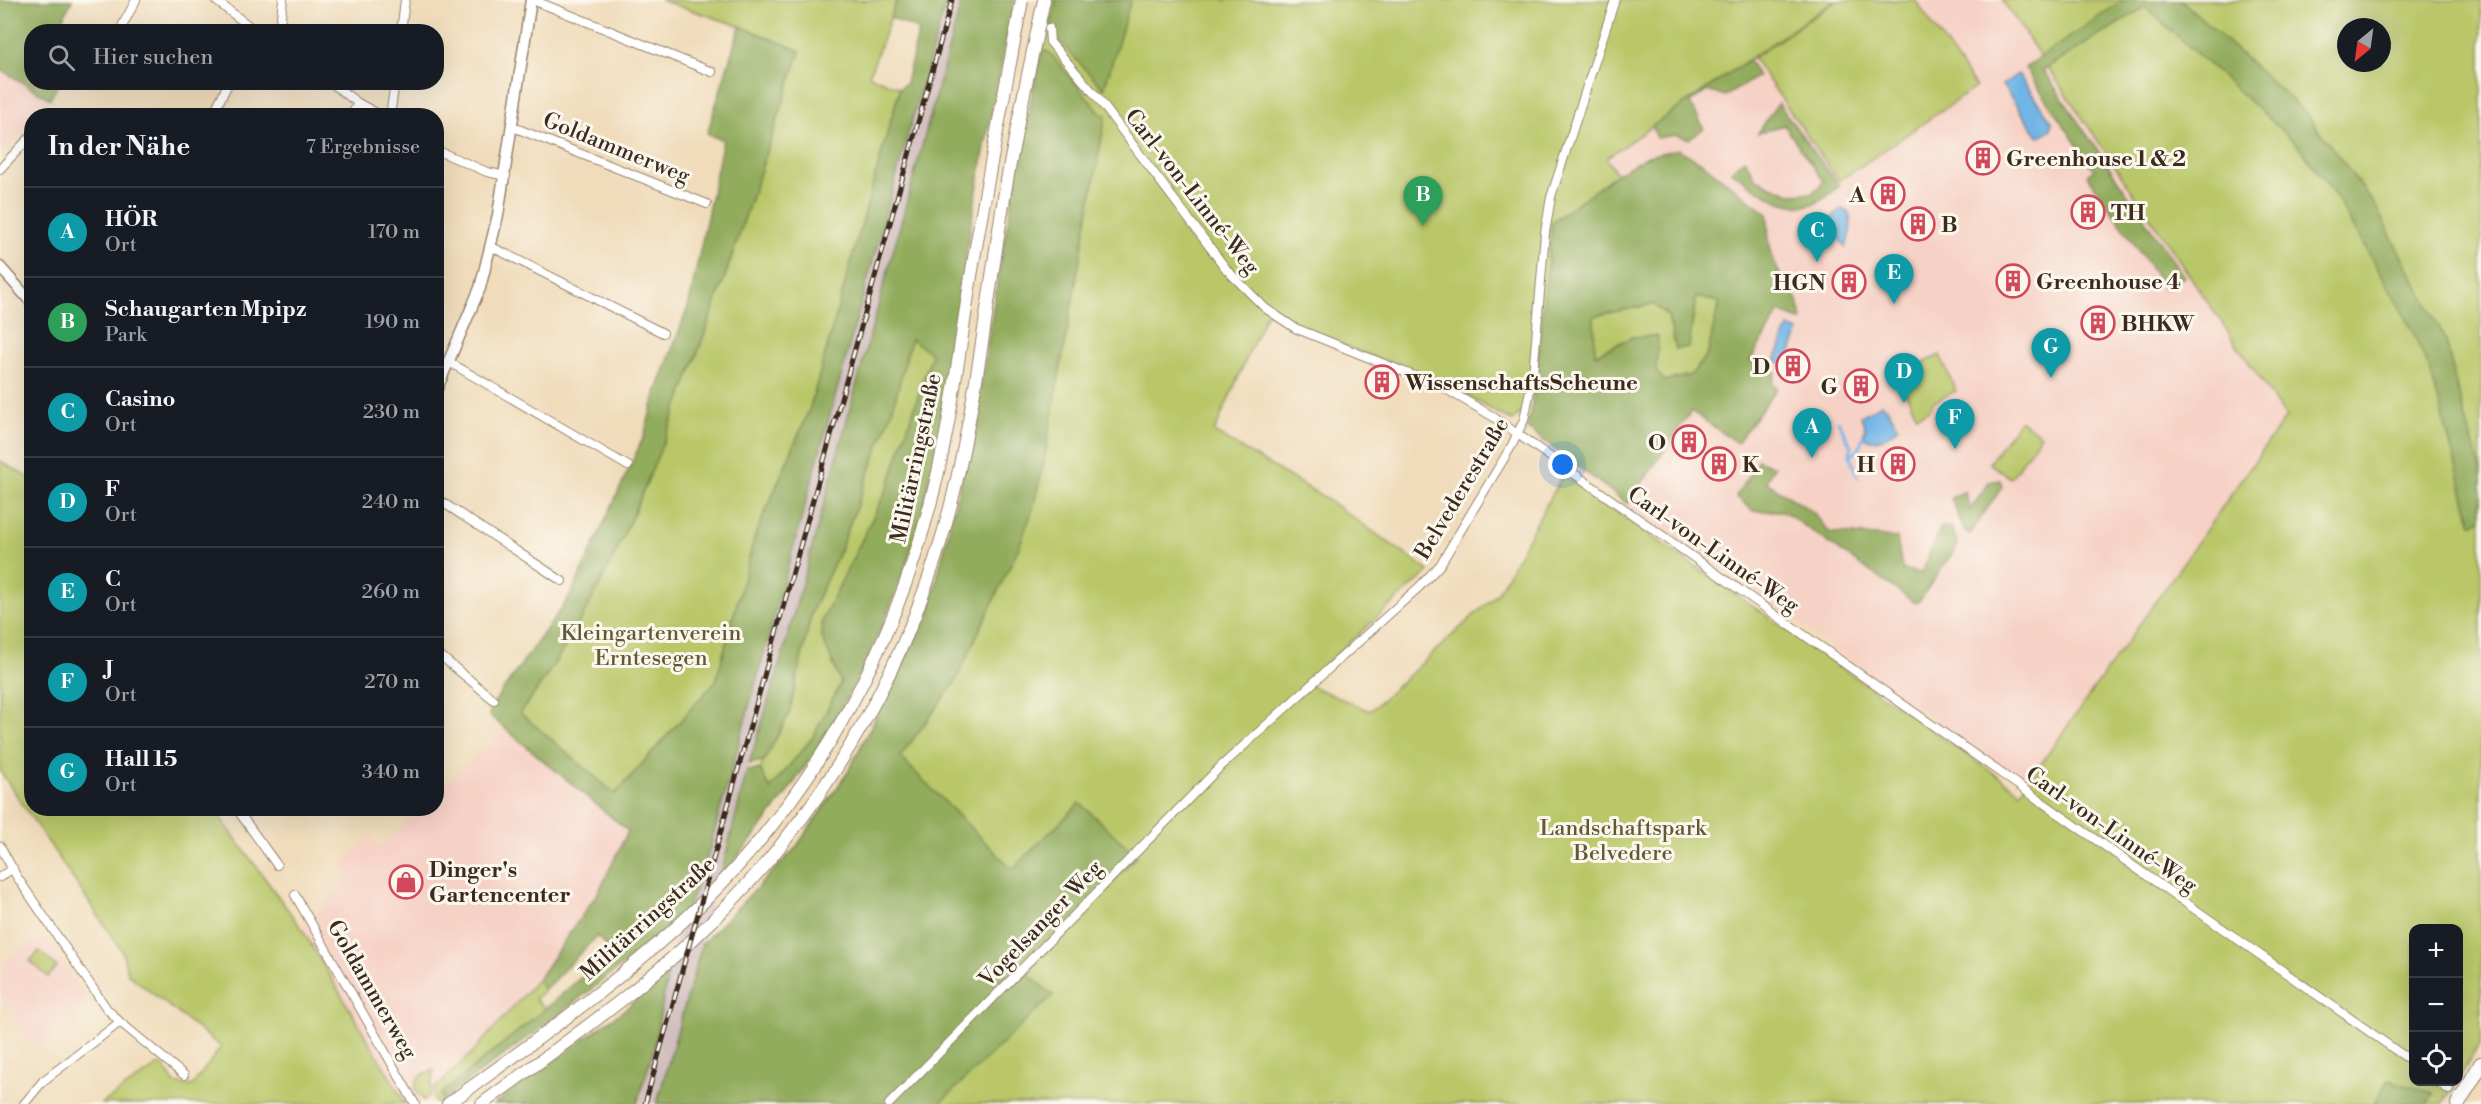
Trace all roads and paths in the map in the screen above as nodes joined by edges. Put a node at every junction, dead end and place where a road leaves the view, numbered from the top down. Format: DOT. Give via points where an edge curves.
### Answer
graph roads {
  1 [pos="136,0"];
  2 [pos="215,0"];
  3 [pos="283,0"];
  4 [pos="405,0"];
  5 [pos="532,0"];
  6 [pos="1023,0"];
  7 [pos="1044,0"];
  8 [pos="1615,0"];
  9 [pos="123,24"];
  10 [pos="247,24"];
  11 [pos="280,24"];
  12 [pos="402,24"];
  13 [pos="1049,28"];
  14 [pos="712,72"];
  15 [pos="225,90"];
  16 [pos="341,90"];
  17 [pos="394,90"];
  18 [pos="358,103"];
  19 [pos="216,108"];
  20 [pos="355,108"];
  21 [pos="367,108"];
  22 [pos="391,108"];
  23 [pos="513,127"];
  24 [pos="24,144"];
  25 [pos="444,153"];
  26 [pos="0,169"];
  27 [pos="506,176"];
  28 [pos="707,204"];
  29 [pos="490,246"];
  30 [pos="2,274"];
  31 [pos="24,295"];
  32 [pos="663,333"];
  33 [pos="449,362"];
  34 [pos="444,373"];
  35 [pos="1518,434"];
  36 [pos="628,466"];
  37 [pos="444,503"];
  38 [pos="562,581"];
  39 [pos="444,659"];
  40 [pos="494,700"];
  41 [pos="1218,769"];
  42 [pos="242,816"];
  43 [pos="0,846"];
  44 [pos="277,865"];
  45 [pos="13,868"];
  46 [pos="0,877"];
  47 [pos="295,896"];
  48 [pos="120,1022"];
  49 [pos="2409,1059"];
  50 [pos="2481,1064"];
  51 [pos="184,1075"];
  52 [pos="2444,1086"];
  53 [pos="2449,1090"];
  54 [pos="24,1104"];
  55 [pos="415,1104"];
  56 [pos="448,1104"];
  57 [pos="482,1104"];
  58 [pos="889,1104"];
  59 [pos="2458,1104"];
  1 -- 9 [label="street"];
  2 -- 10 [label="street"];
  3 -- 11 [label="street"];
  4 -- 12 [label="street"];
  5 -- 14 [label="street, Goldammerweg"];
  5 -- 23 [label="street, Goldammerweg"];
  6 -- 56 [label="main road, Militärringstraße" via="934,488 902,595 850,709 788,805 704,901 562,1020"];
  7 -- 57 [label="main road, Militärringstraße" via="1005,193 954,494 920,603 866,721 803,816 712,921 662,968"];
  8 -- 35 [label="street, Belvederestraße" via="1551,198 1533,375"];
  13 -- 35 [label="street, Carl-von-Linné-Weg" via="1050,42 1227,270 1265,308 1295,328 1444,388"];
  15 -- 19 [label="street"];
  16 -- 18 [label="street"];
  17 -- 22 [label="street"];
  18 -- 20 [label="street"];
  18 -- 21 [label="street"];
  23 -- 27 [label="street, Goldammerweg"];
  23 -- 28 [label="street, Goldammerweg"];
  24 -- 26 [label="street"];
  25 -- 27 [label="street"];
  27 -- 29 [label="street, Goldammerweg"];
  29 -- 32 [label="street"];
  29 -- 33 [label="street, Goldammerweg" via="480,288"];
  30 -- 31 [label="street"];
  33 -- 34 [label="street, Goldammerweg"];
  33 -- 36 [label="street"];
  35 -- 41 [label="street, Belvederestraße" via="1440,565"];
  35 -- 49 [label="street, Carl-von-Linné-Weg"];
  37 -- 38 [label="street"];
  39 -- 40 [label="street"];
  41 -- 58 [label="street, Vogelsanger Weg"];
  42 -- 44 [label="street"];
  43 -- 45 [label="street"];
  45 -- 46 [label="street"];
  45 -- 48 [label="street" via="107,1009"];
  47 -- 55 [label="street, Goldammerweg"];
  48 -- 51 [label="street"];
  48 -- 54 [label="street" via="43,1081"];
  50 -- 59 [label="highway"];
  52 -- 53 [label="street"];
}
